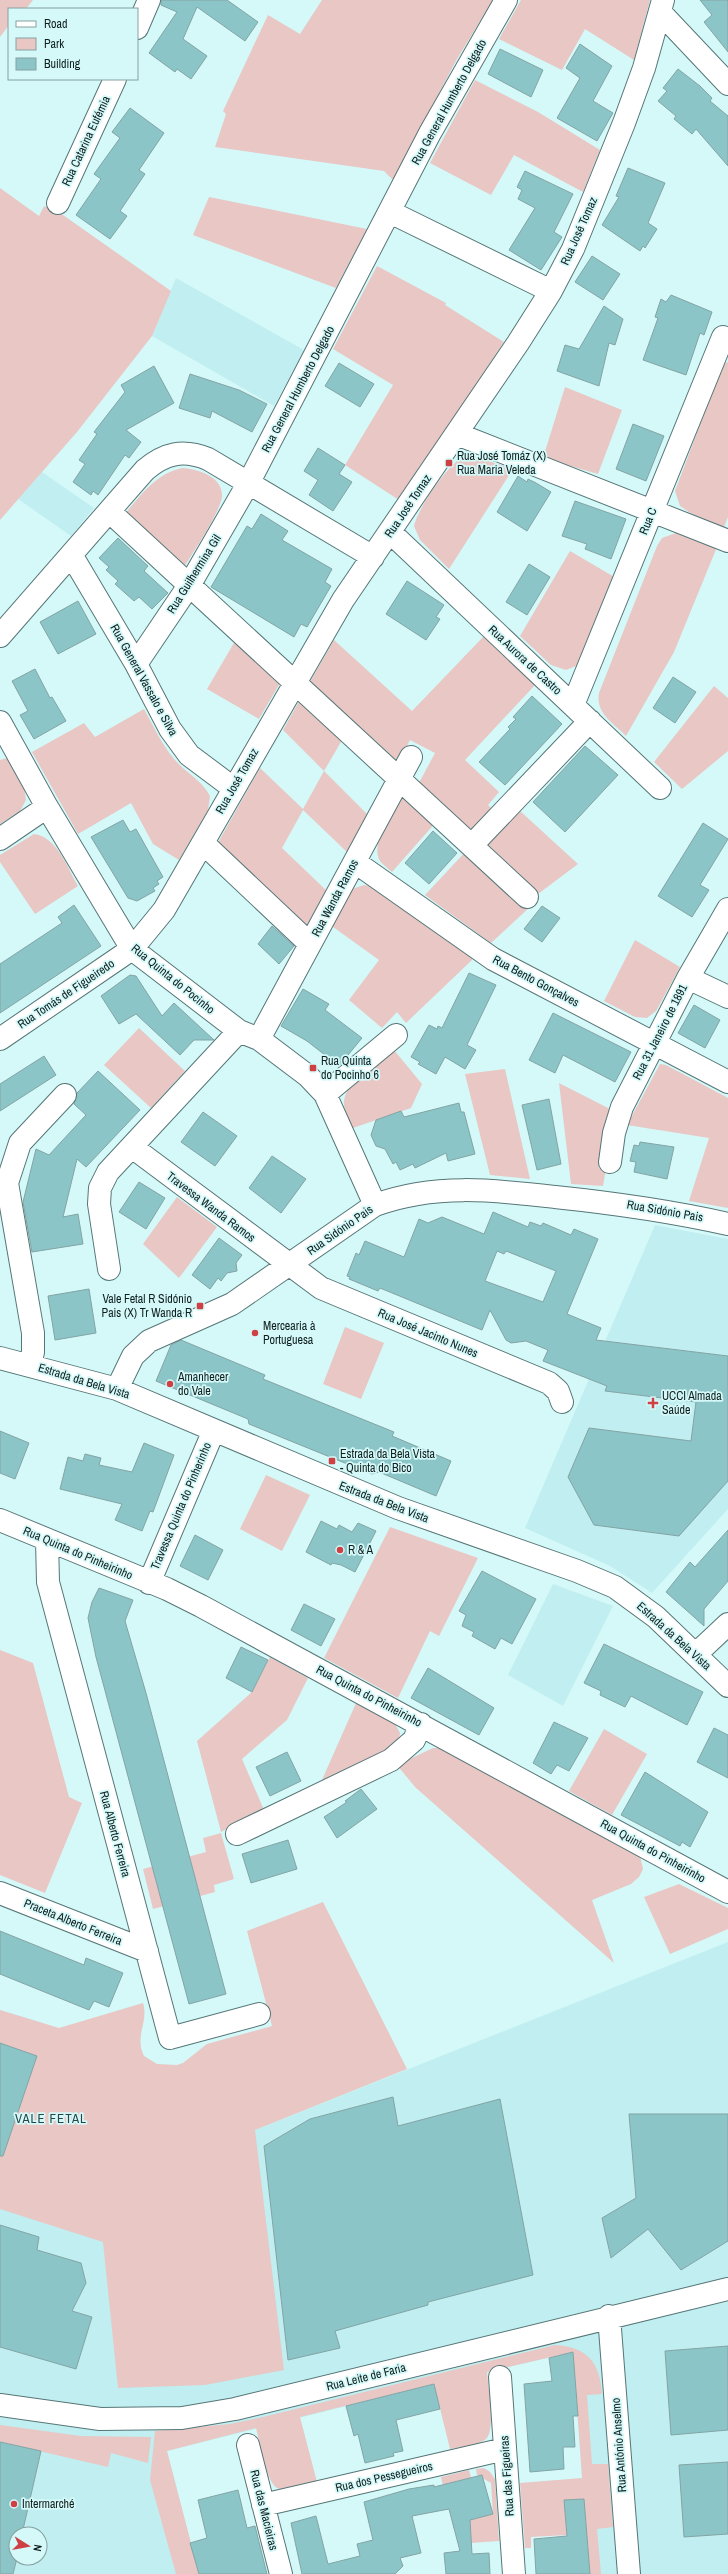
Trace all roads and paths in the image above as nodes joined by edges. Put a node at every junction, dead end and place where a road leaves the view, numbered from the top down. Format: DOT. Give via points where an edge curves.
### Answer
graph roads {
  1 [pos="149,0"];
  2 [pos="506,0"];
  3 [pos="662,6"];
  4 [pos="138,26"];
  5 [pos="115,80"];
  6 [pos="728,84"];
  7 [pos="58,203"];
  8 [pos="390,212"];
  9 [pos="551,291"];
  10 [pos="724,337"];
  11 [pos="457,434"];
  12 [pos="249,482"];
  13 [pos="110,512"];
  14 [pos="652,512"];
  15 [pos="390,532"];
  16 [pos="728,541"];
  17 [pos="72,556"];
  18 [pos="373,557"];
  19 [pos="190,584"];
  20 [pos="0,636"];
  21 [pos="136,664"];
  22 [pos="294,682"];
  23 [pos="573,705"];
  24 [pos="590,721"];
  25 [pos="0,722"];
  26 [pos="411,757"];
  27 [pos="399,779"];
  28 [pos="233,788"];
  29 [pos="660,788"];
  30 [pos="47,807"];
  31 [pos="0,839"];
  32 [pos="203,843"];
  33 [pos="472,845"];
  34 [pos="355,862"];
  35 [pos="527,897"];
  36 [pos="728,909"];
  37 [pos="310,944"];
  38 [pos="132,949"];
  39 [pos="688,978"];
  40 [pos="728,997"];
  41 [pos="239,1031"];
  42 [pos="396,1035"];
  43 [pos="0,1039"];
  44 [pos="258,1039"];
  45 [pos="656,1044"];
  46 [pos="728,1082"];
  47 [pos="325,1094"];
  48 [pos="65,1095"];
  49 [pos="132,1147"];
  50 [pos="610,1162"];
  51 [pos="375,1205"];
  52 [pos="728,1224"];
  53 [pos="290,1266"];
  54 [pos="109,1269"];
  55 [pos="11,1361"];
  56 [pos="117,1389"];
  57 [pos="562,1402"];
  58 [pos="214,1430"];
  59 [pos="0,1520"];
  60 [pos="46,1540"];
  61 [pos="149,1583"];
  62 [pos="728,1624"];
  63 [pos="696,1654"];
  64 [pos="728,1686"];
  65 [pos="421,1724"];
  66 [pos="237,1834"];
  67 [pos="728,1892"];
  68 [pos="0,1893"];
  69 [pos="147,1951"];
  70 [pos="259,2014"];
  71 [pos="728,2289"];
  72 [pos="609,2316"];
  73 [pos="500,2377"];
  74 [pos="0,2405"];
  75 [pos="248,2445"];
  76 [pos="505,2449"];
  77 [pos="263,2505"];
  78 [pos="281,2574"];
  79 [pos="514,2574"];
  80 [pos="629,2574"];
  1 -- 4 [label="street"];
  2 -- 8 [label="street, Rua General Humberto Delgado" via="430,133"];
  3 -- 6 [label="street"];
  3 -- 9 [label="street, Rua José Tomaz" via="644,68 624,123 573,249"];
  5 -- 7 [label="street, Rua Catarina Eufémia"];
  8 -- 9 [label="street"];
  8 -- 12 [label="street, Rua General Humberto Delgado"];
  9 -- 11 [label="street, Rua José Tomaz"];
  10 -- 14 [label="street, Rua C"];
  11 -- 14 [label="street"];
  11 -- 15 [label="street, Rua José Tomaz"];
  12 -- 13 [label="street" via="196,454 170,454 158,459 145,470"];
  12 -- 18 [label="street"];
  12 -- 19 [label="street, Rua Guilhermina Gil"];
  13 -- 17 [label="street"];
  13 -- 19 [label="street"];
  14 -- 16 [label="street"];
  14 -- 23 [label="street, Rua C"];
  15 -- 18 [label="street, Rua José Tomaz"];
  15 -- 23 [label="street, Rua Aurora de Castro"];
  17 -- 20 [label="street"];
  17 -- 21 [label="street, Rua General Vassalo e Silva"];
  18 -- 22 [label="street, Rua José Tomaz" via="339,607"];
  19 -- 21 [label="street, Rua Guilhermina Gil"];
  19 -- 22 [label="street"];
  21 -- 28 [label="street, Rua General Vassalo e Silva" via="170,729 189,755"];
  22 -- 27 [label="street"];
  22 -- 28 [label="street, Rua José Tomaz"];
  23 -- 24 [label="street, Rua Aurora de Castro"];
  24 -- 29 [label="street, Rua Aurora de Castro"];
  24 -- 33 [label="street"];
  25 -- 30 [label="street, Rua Quinta do Pocinho"];
  26 -- 27 [label="street, Rua Wanda Ramos"];
  27 -- 33 [label="street"];
  27 -- 34 [label="street, Rua Wanda Ramos"];
  28 -- 32 [label="street, Rua José Tomaz"];
  30 -- 31 [label="street"];
  30 -- 38 [label="street, Rua Quinta do Pocinho"];
  32 -- 37 [label="street"];
  32 -- 38 [label="street, Rua José Tomaz" via="161,914"];
  33 -- 35 [label="street"];
  34 -- 37 [label="street, Rua Wanda Ramos"];
  34 -- 45 [label="street, Rua Bento Gonçalves" via="493,958"];
  36 -- 39 [label="street, Rua 31 Janeiro de 1891"];
  37 -- 44 [label="street, Rua Wanda Ramos"];
  38 -- 41 [label="street, Rua Quinta do Pocinho"];
  38 -- 43 [label="street, Rua Tomás de Figueiredo"];
  39 -- 40 [label="street"];
  39 -- 45 [label="street, Rua 31 Janeiro de 1891" via="662,1027"];
  41 -- 44 [label="street, Rua Quinta do Pocinho"];
  41 -- 49 [label="street"];
  42 -- 47 [label="street"];
  44 -- 47 [label="street, Rua Quinta do Pocinho" via="308,1076"];
  45 -- 46 [label="street, Rua Bento Gonçalves"];
  45 -- 50 [label="street, Rua 31 Janeiro de 1891" via="622,1107 614,1133"];
  47 -- 51 [label="street, Rua Quinta do Pocinho"];
  48 -- 55 [label="street" via="20,1143 6,1183 33,1333 33,1352"];
  49 -- 53 [label="street, Travessa Wanda Ramos"];
  49 -- 54 [label="street" via="108,1172 100,1188 99,1204"];
  51 -- 52 [label="street, Rua Sidónio Pais" via="415,1193 489,1190 648,1207"];
  51 -- 53 [label="street, Rua Sidónio Pais"];
  53 -- 56 [label="street, Rua Sidónio Pais" via="232,1304 149,1341 133,1356"];
  53 -- 57 [label="street, Rua José Jacinto Nunes" via="321,1288 549,1383 558,1391"];
  55 -- 56 [label="street, Estrada da Bela Vista"];
  56 -- 58 [label="street, Estrada da Bela Vista"];
  58 -- 61 [label="street, Travessa Quinta do Pinherinho"];
  58 -- 63 [label="street, Estrada da Bela Vista" via="398,1508 615,1587 656,1617"];
  59 -- 60 [label="street, Rua Quinta do Pinheirinho"];
  60 -- 61 [label="street, Rua Quinta do Pinheirinho"];
  60 -- 69 [label="street, Rua Alberto Ferreira" via="48,1582"];
  61 -- 65 [label="street, Rua Quinta do Pinheirinho" via="201,1606"];
  62 -- 63 [label="street"];
  63 -- 64 [label="street, Estrada da Bela Vista"];
  65 -- 66 [label="street" via="414,1740 391,1760"];
  65 -- 67 [label="street, Rua Quinta do Pinheirinho"];
  68 -- 69 [label="street, Praceta Alberto Ferreira"];
  69 -- 70 [label="street, Rua Alberto Ferreira" via="170,2038"];
  71 -- 72 [label="street, Rua Leite de Faria"];
  72 -- 74 [label="street, Rua Leite de Faria" via="235,2409 182,2418 100,2419"];
  72 -- 80 [label="street, Rua António Anselmo"];
  73 -- 76 [label="street, Rua das Figueiras"];
  75 -- 77 [label="street, Rua das Macieiras"];
  76 -- 77 [label="street, Rua dos Pessegueiros"];
  76 -- 79 [label="street, Rua das Figueiras"];
  77 -- 78 [label="street, Rua das Macieiras"];
}
